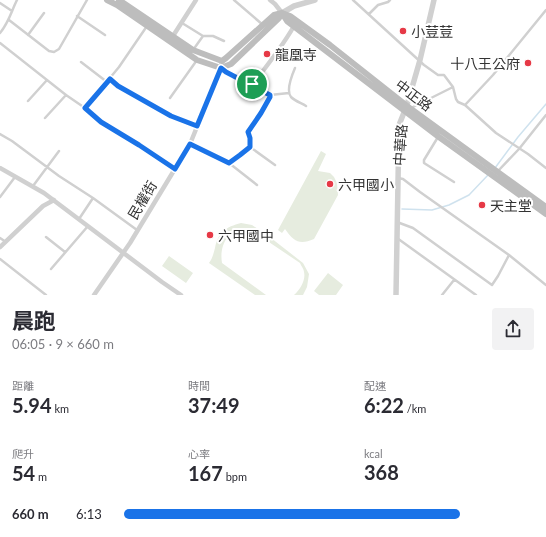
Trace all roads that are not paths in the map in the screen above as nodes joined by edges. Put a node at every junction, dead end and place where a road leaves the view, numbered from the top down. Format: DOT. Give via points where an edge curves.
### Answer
graph roads {
  1 [pos="17,0"];
  2 [pos="87,0"];
  3 [pos="108,0"];
  4 [pos="119,0"];
  5 [pos="196,0"];
  6 [pos="234,0"];
  7 [pos="270,0"];
  8 [pos="315,0"];
  9 [pos="353,0"];
  10 [pos="390,0"];
  11 [pos="434,0"];
  12 [pos="0,2"];
  13 [pos="546,10"];
  14 [pos="12,11"];
  15 [pos="44,13"];
  16 [pos="282,13"];
  17 [pos="369,14"];
  18 [pos="77,16"];
  19 [pos="9,20"];
  20 [pos="181,23"];
  21 [pos="149,24"];
  22 [pos="264,25"];
  23 [pos="294,26"];
  24 [pos="0,33"];
  25 [pos="28,35"];
  26 [pos="105,35"];
  27 [pos="173,36"];
  28 [pos="203,36"];
  29 [pos="224,41"];
  30 [pos="0,43"];
  31 [pos="193,50"];
  32 [pos="197,60"];
  33 [pos="420,60"];
  34 [pos="81,62"];
  35 [pos="221,64"];
  36 [pos="295,68"];
  37 [pos="47,80"];
  38 [pos="108,80"];
  39 [pos="252,84"];
  40 [pos="453,87"];
  41 [pos="289,94"];
  42 [pos="66,95"];
  43 [pos="270,95"];
  44 [pos="170,98"];
  45 [pos="28,101"];
  46 [pos="465,105"];
  47 [pos="306,106"];
  48 [pos="85,108"];
  49 [pos="407,108"];
  50 [pos="546,115"];
  51 [pos="45,118"];
  52 [pos="197,126"];
  53 [pos="0,134"];
  54 [pos="439,137"];
  55 [pos="190,144"];
  56 [pos="250,147"];
  57 [pos="519,149"];
  58 [pos="59,151"];
  59 [pos="229,163"];
  60 [pos="275,164"];
  61 [pos="47,167"];
  62 [pos="0,168"];
  63 [pos="546,168"];
  64 [pos="175,169"];
  65 [pos="496,174"];
  66 [pos="15,177"];
  67 [pos="398,178"];
  68 [pos="454,182"];
  69 [pos="258,185"];
  70 [pos="33,186"];
  71 [pos="0,197"];
  72 [pos="93,198"];
  73 [pos="54,200"];
  74 [pos="546,208"];
  75 [pos="546,214"];
  76 [pos="79,219"];
  77 [pos="397,222"];
  78 [pos="88,226"];
  79 [pos="137,230"];
  80 [pos="46,237"];
  81 [pos="0,238"];
  82 [pos="396,238"];
  83 [pos="6,242"];
  84 [pos="0,247"];
  85 [pos="65,252"];
  86 [pos="123,252"];
  87 [pos="510,255"];
  88 [pos="0,259"];
  89 [pos="51,269"];
  90 [pos="454,280"];
  91 [pos="546,285"];
  92 [pos="46,295"];
  93 [pos="94,295"];
  94 [pos="181,295"];
  95 [pos="396,295"];
  96 [pos="442,295"];
  97 [pos="476,295"];
  1 -- 14 [label="lane"];
  2 -- 18 [label="lane"];
  3 -- 21 [label="main road"];
  4 -- 21 [label="main road"];
  5 -- 20 [label="street"];
  6 -- 22 [label="lane"];
  7 -- 16 [label="street"];
  8 -- 16 [label="street" via="294,6"];
  9 -- 17 [label="lane"];
  10 -- 17 [label="lane" via="378,5"];
  11 -- 33 [label="street, 中華路"];
  12 -- 14 [label="lane"];
  13 -- 46 [label="lane"];
  14 -- 19 [label="lane"];
  15 -- 25 [label="lane"];
  16 -- 22 [label="main road, 民權街" via="274,15"];
  16 -- 23 [label="main road, 中正路"];
  16 -- 35 [label="main road" via="231,64"];
  16 -- 49 [label="main road, 中正路" via="330,45"];
  17 -- 33 [label="lane"];
  18 -- 25 [label="lane" via="59,49 54,52"];
  18 -- 26 [label="lane"];
  19 -- 24 [label="lane"];
  19 -- 25 [label="lane"];
  20 -- 27 [label="street"];
  20 -- 28 [label="lane"];
  21 -- 27 [label="main road"];
  21 -- 32 [label="main road"];
  21 -- 38 [label="lane"];
  22 -- 35 [label="main road, 民權街"];
  23 -- 39 [label="street" via="283,45"];
  23 -- 49 [label="main road, 中正路"];
  27 -- 31 [label="main road"];
  28 -- 29 [label="lane" via="213,36"];
  28 -- 31 [label="lane"];
  30 -- 37 [label="lane"];
  31 -- 35 [label="main road"];
  32 -- 35 [label="main road"];
  32 -- 44 [label="lane"];
  33 -- 40 [label="lane" via="438,75 444,75"];
  33 -- 49 [label="street, 中華路"];
  34 -- 38 [label="lane"];
  35 -- 39 [label="street" via="226,72"];
  35 -- 52 [label="street, 民權街"];
  36 -- 41 [label="lane"];
  37 -- 42 [label="lane"];
  37 -- 45 [label="lane"];
  38 -- 48 [label="lane"];
  38 -- 52 [label="lane" via="171,116"];
  39 -- 43 [label="lane"];
  40 -- 46 [label="lane" via="458,102"];
  40 -- 49 [label="lane"];
  41 -- 43 [label="lane"];
  41 -- 47 [label="lane"];
  42 -- 48 [label="lane"];
  42 -- 51 [label="lane"];
  43 -- 56 [label="lane" via="248,132"];
  46 -- 57 [label="lane" via="496,133"];
  48 -- 64 [label="lane" via="101,122"];
  49 -- 54 [label="main road, 中正路"];
  49 -- 65 [label="main road, 中正路"];
  49 -- 67 [label="street, 中華路" via="399,125"];
  50 -- 57 [label="lane"];
  52 -- 55 [label="street, 民權街"];
  53 -- 61 [label="lane"];
  54 -- 65 [label="main road, 中正路"];
  54 -- 68 [label="lane" via="424,163"];
  55 -- 59 [label="lane"];
  55 -- 64 [label="street, 民權街"];
  56 -- 59 [label="lane"];
  56 -- 60 [label="lane"];
  57 -- 63 [label="lane"];
  57 -- 65 [label="lane"];
  58 -- 61 [label="lane"];
  59 -- 69 [label="lane"];
  61 -- 70 [label="lane"];
  61 -- 72 [label="lane"];
  62 -- 66 [label="street"];
  64 -- 79 [label="street, 民權街"];
  65 -- 74 [label="main road, 中正路"];
  65 -- 75 [label="main road, 中正路"];
  66 -- 70 [label="street"];
  66 -- 71 [label="lane"];
  67 -- 77 [label="street, 中華路"];
  67 -- 87 [label="lane" via="403,179"];
  70 -- 73 [label="street"];
  72 -- 76 [label="lane"];
  72 -- 79 [label="lane"];
  73 -- 76 [label="street"];
  73 -- 83 [label="street" via="43,206"];
  76 -- 78 [label="street"];
  77 -- 82 [label="street, 中華路"];
  77 -- 87 [label="lane" via="413,228 492,285"];
  78 -- 85 [label="lane"];
  78 -- 86 [label="street"];
  79 -- 86 [label="street, 民權街"];
  80 -- 85 [label="lane"];
  81 -- 83 [label="lane"];
  82 -- 90 [label="lane"];
  82 -- 95 [label="street, 中華路"];
  83 -- 84 [label="street"];
  85 -- 89 [label="lane"];
  86 -- 93 [label="street, 民權街"];
  86 -- 94 [label="street"];
  87 -- 91 [label="lane"];
  88 -- 92 [label="lane"];
  90 -- 96 [label="lane"];
  90 -- 97 [label="lane"];
}
